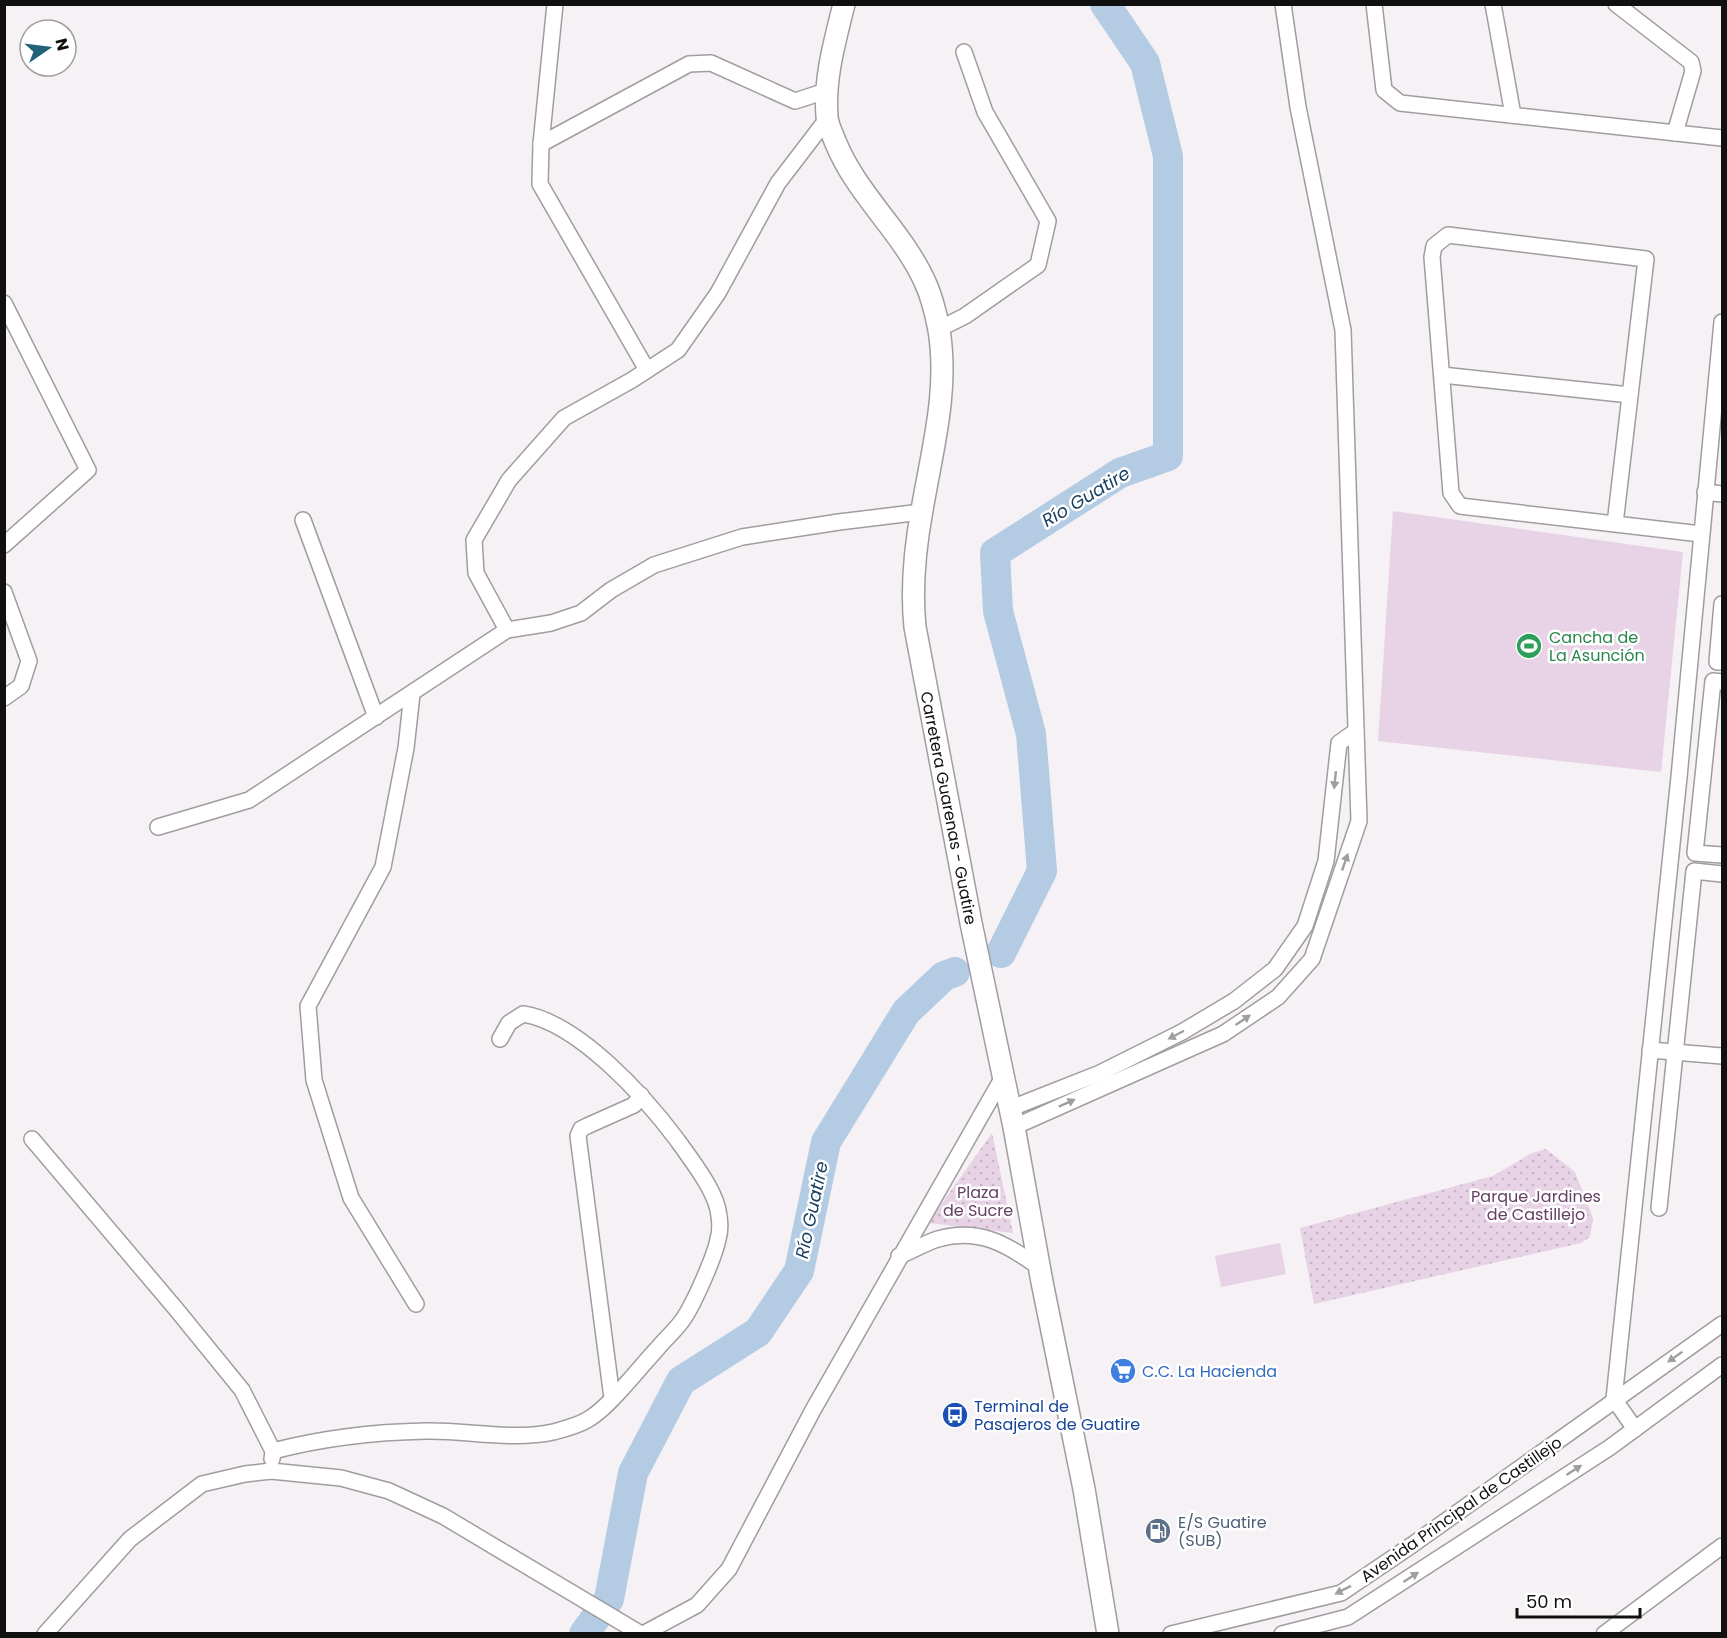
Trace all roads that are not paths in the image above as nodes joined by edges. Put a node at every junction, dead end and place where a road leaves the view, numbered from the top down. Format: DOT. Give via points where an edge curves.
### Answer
graph roads {
  1 [pos="555,4"];
  2 [pos="844,4"];
  3 [pos="1282,4"];
  4 [pos="1374,4"];
  5 [pos="1493,4"];
  6 [pos="1616,4"];
  7 [pos="964,52"];
  8 [pos="826,91"];
  9 [pos="1513,115"];
  10 [pos="827,119"];
  11 [pos="1675,132"];
  12 [pos="1722,138"];
  13 [pos="541,144"];
  14 [pos="4,303"];
  15 [pos="1722,322"];
  16 [pos="939,329"];
  17 [pos="647,370"];
  18 [pos="1442,375"];
  19 [pos="1630,395"];
  20 [pos="1706,492"];
  21 [pos="1722,494"];
  22 [pos="921,512"];
  23 [pos="303,520"];
  24 [pos="1615,524"];
  25 [pos="1701,534"];
  26 [pos="4,545"];
  27 [pos="4,592"];
  28 [pos="1722,604"];
  29 [pos="507,630"];
  30 [pos="1722,662"];
  31 [pos="1722,682"];
  32 [pos="412,694"];
  33 [pos="4,698"];
  34 [pos="376,717"];
  35 [pos="1356,731"];
  36 [pos="1681,753"];
  37 [pos="1705,756"];
  38 [pos="1679,777"];
  39 [pos="1703,779"];
  40 [pos="158,827"];
  41 [pos="1722,855"];
  42 [pos="1722,874"];
  43 [pos="500,1039"];
  44 [pos="1650,1050"];
  45 [pos="1676,1052"];
  46 [pos="1722,1056"];
  47 [pos="1002,1077"];
  48 [pos="641,1095"];
  49 [pos="1011,1118"];
  50 [pos="32,1139"];
  51 [pos="1659,1208"];
  52 [pos="899,1256"];
  53 [pos="1039,1268"];
  54 [pos="416,1304"];
  55 [pos="1722,1324"];
  56 [pos="1722,1365"];
  57 [pos="612,1398"];
  58 [pos="1614,1399"];
  59 [pos="1635,1429"];
  60 [pos="273,1451"];
  61 [pos="271,1471"];
  62 [pos="1722,1546"];
  63 [pos="45,1634"];
  64 [pos="642,1634"];
  65 [pos="1108,1634"];
  66 [pos="1171,1634"];
  67 [pos="1282,1634"];
  68 [pos="1604,1634"];
  1 -- 13 [label="street"];
  2 -- 8 [label="main road, Carretera Guarenas - Guatire"];
  3 -- 35 [label="street" via="1298,107 1343,330"];
  4 -- 9 [label="street" via="1384,90 1400,102"];
  5 -- 9 [label="street"];
  6 -- 11 [label="street" via="1691,62 1693,72"];
  7 -- 16 [label="street" via="985,112 1048,221 1038,265 965,316"];
  8 -- 10 [label="main road, Carretera Guarenas - Guatire"];
  8 -- 13 [label="street" via="795,101 711,63 689,64"];
  9 -- 11 [label="street"];
  10 -- 16 [label="main road, Carretera Guarenas - Guatire" via="854,179 926,283"];
  10 -- 17 [label="street" via="778,183 718,293 678,350"];
  11 -- 12 [label="street"];
  13 -- 17 [label="street" via="540,184"];
  14 -- 26 [label="street" via="88,470"];
  15 -- 20 [label="street"];
  16 -- 22 [label="main road, Carretera Guarenas - Guatire" via="942,388"];
  17 -- 29 [label="street" via="564,418 509,480 474,540 476,573"];
  18 -- 19 [label="street"];
  18 -- 19 [label="street" via="1432,257 1434,246 1448,235 1646,259"];
  18 -- 24 [label="street" via="1451,493 1460,506"];
  19 -- 24 [label="street"];
  20 -- 21 [label="street"];
  20 -- 25 [label="street"];
  22 -- 29 [label="street" via="742,537 654,565 581,613 551,623"];
  22 -- 47 [label="main road, Carretera Guarenas - Guatire" via="913,604 915,627"];
  23 -- 34 [label="street"];
  24 -- 25 [label="street"];
  25 -- 36 [label="street"];
  27 -- 33 [label="street" via="29,661 21,686"];
  28 -- 30 [label="street" via="1717,662"];
  29 -- 32 [label="street"];
  31 -- 37 [label="street" via="1713,681"];
  32 -- 34 [label="street"];
  32 -- 54 [label="street" via="406,748 383,867 308,1006 314,1080 351,1198"];
  34 -- 40 [label="street" via="249,800"];
  35 -- 49 [label="street, one-way" via="1339,743 1326,861 1305,926 1275,969 1234,1001 1182,1032"];
  49 -- 35 [label="street, one-way" via="1223,1034 1278,997 1312,959 1359,821"];
  36 -- 37 [label="street"];
  36 -- 38 [label="street"];
  37 -- 39 [label="street"];
  38 -- 39 [label="street"];
  38 -- 44 [label="street"];
  39 -- 41 [label="street" via="1695,853"];
  42 -- 45 [label="street" via="1694,871"];
  43 -- 48 [label="street" via="509,1023 523,1014 533,1016 600,1057"];
  44 -- 45 [label="street"];
  44 -- 58 [label="street"];
  45 -- 46 [label="street"];
  45 -- 51 [label="street"];
  47 -- 49 [label="main road, Carretera Guarenas - Guatire"];
  47 -- 52 [label="street"];
  48 -- 57 [label="street" via="634,1105 581,1129 578,1136"];
  48 -- 57 [label="street" via="694,1163 710,1191 719,1216 718,1239 684,1319"];
  49 -- 53 [label="main road, Carretera Guarenas - Guatire"];
  50 -- 60 [label="street" via="242,1390"];
  52 -- 53 [label="street" via="938,1239 980,1237 1001,1242"];
  52 -- 64 [label="street" via="729,1569 697,1605"];
  53 -- 65 [label="main road, Carretera Guarenas - Guatire" via="1084,1489"];
  55 -- 58 [label="street, Avenida Principal de Castillejo, one-way"];
  56 -- 59 [label="street, Avenida Principal de Castillejo"];
  57 -- 60 [label="street" via="588,1420 550,1432 351,1435"];
  58 -- 59 [label="street"];
  58 -- 66 [label="street, Avenida Principal de Castillejo, one-way" via="1341,1593"];
  67 -- 59 [label="street, Avenida Principal de Castillejo, one-way" via="1348,1617"];
  60 -- 61 [label="street"];
  61 -- 63 [label="street" via="202,1484 130,1539"];
  61 -- 64 [label="street" via="341,1478 389,1491 443,1516"];
  62 -- 68 [label="street"];
}
